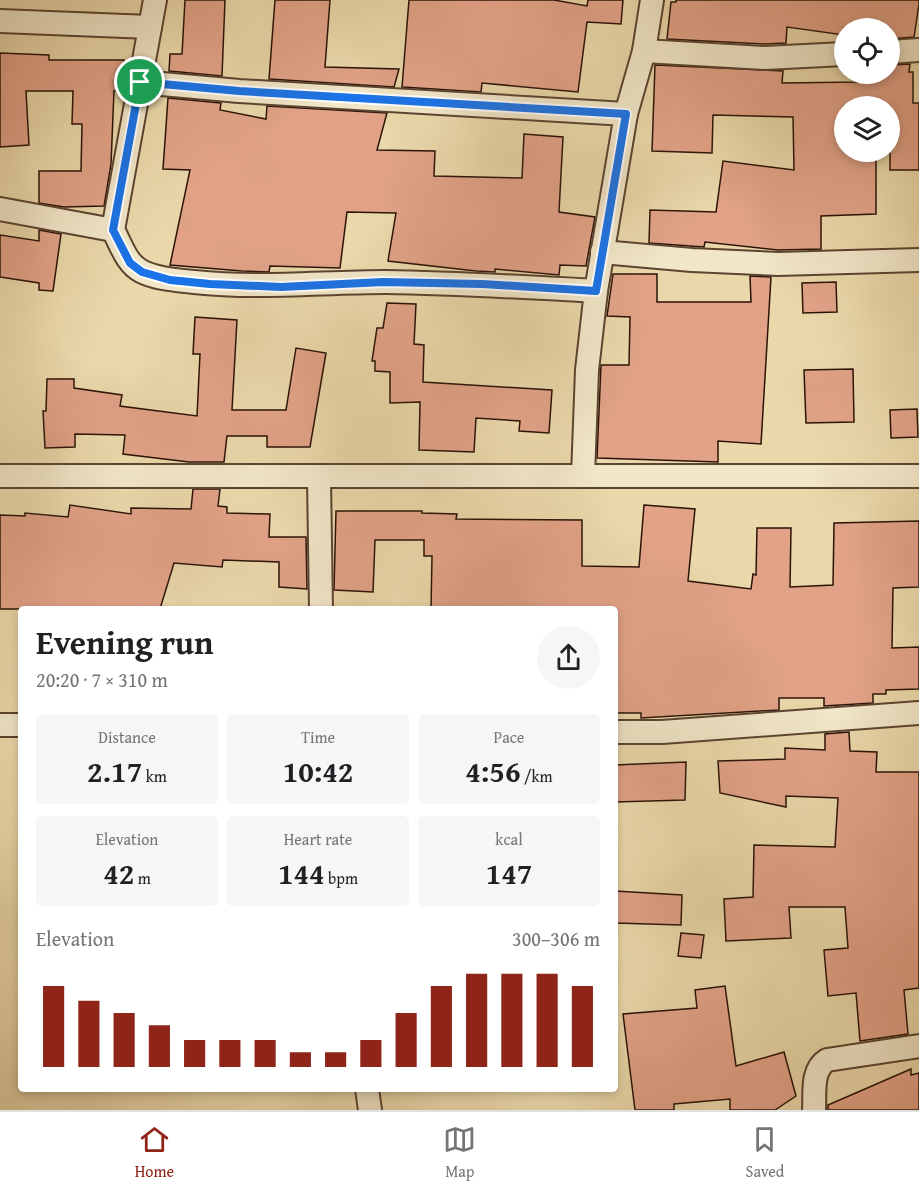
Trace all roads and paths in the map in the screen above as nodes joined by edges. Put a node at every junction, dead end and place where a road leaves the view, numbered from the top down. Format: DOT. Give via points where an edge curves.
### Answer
graph roads {
  1 [pos="155,0"];
  2 [pos="652,0"];
  3 [pos="0,21"];
  4 [pos="150,27"];
  5 [pos="919,50"];
  6 [pos="644,51"];
  7 [pos="900,51"];
  8 [pos="834,55"];
  9 [pos="140,82"];
  10 [pos="626,114"];
  11 [pos="0,209"];
  12 [pos="113,230"];
  13 [pos="602,252"];
  14 [pos="919,260"];
  15 [pos="596,291"];
  16 [pos="0,476"];
  17 [pos="583,476"];
  18 [pos="919,476"];
  19 [pos="320,478"];
  20 [pos="321,606"];
  21 [pos="919,713"];
  22 [pos="0,725"];
  23 [pos="18,726"];
  24 [pos="618,732"];
  25 [pos="919,1046"];
  26 [pos="368,1092"];
  27 [pos="370,1110"];
  28 [pos="814,1110"];
  1 -- 4 [label="street"];
  2 -- 6 [label="street"];
  3 -- 4 [label="street"];
  4 -- 9 [label="street"];
  5 -- 7 [label="street"];
  6 -- 8 [label="street" via="765,58"];
  6 -- 10 [label="street"];
  9 -- 10 [label="street"];
  9 -- 12 [label="street"];
  10 -- 13 [label="street"];
  11 -- 12 [label="street"];
  12 -- 15 [label="street" via="130,263 142,272 170,280 281,287 383,282"];
  13 -- 14 [label="street" via="778,264"];
  13 -- 15 [label="street"];
  15 -- 17 [label="street"];
  16 -- 19 [label="street"];
  17 -- 18 [label="street"];
  17 -- 19 [label="street"];
  19 -- 20 [label="street"];
  21 -- 24 [label="street"];
  22 -- 23 [label="street"];
  25 -- 28 [label="street" via="827,1060 816,1071"];
  26 -- 27 [label="street"];
}
